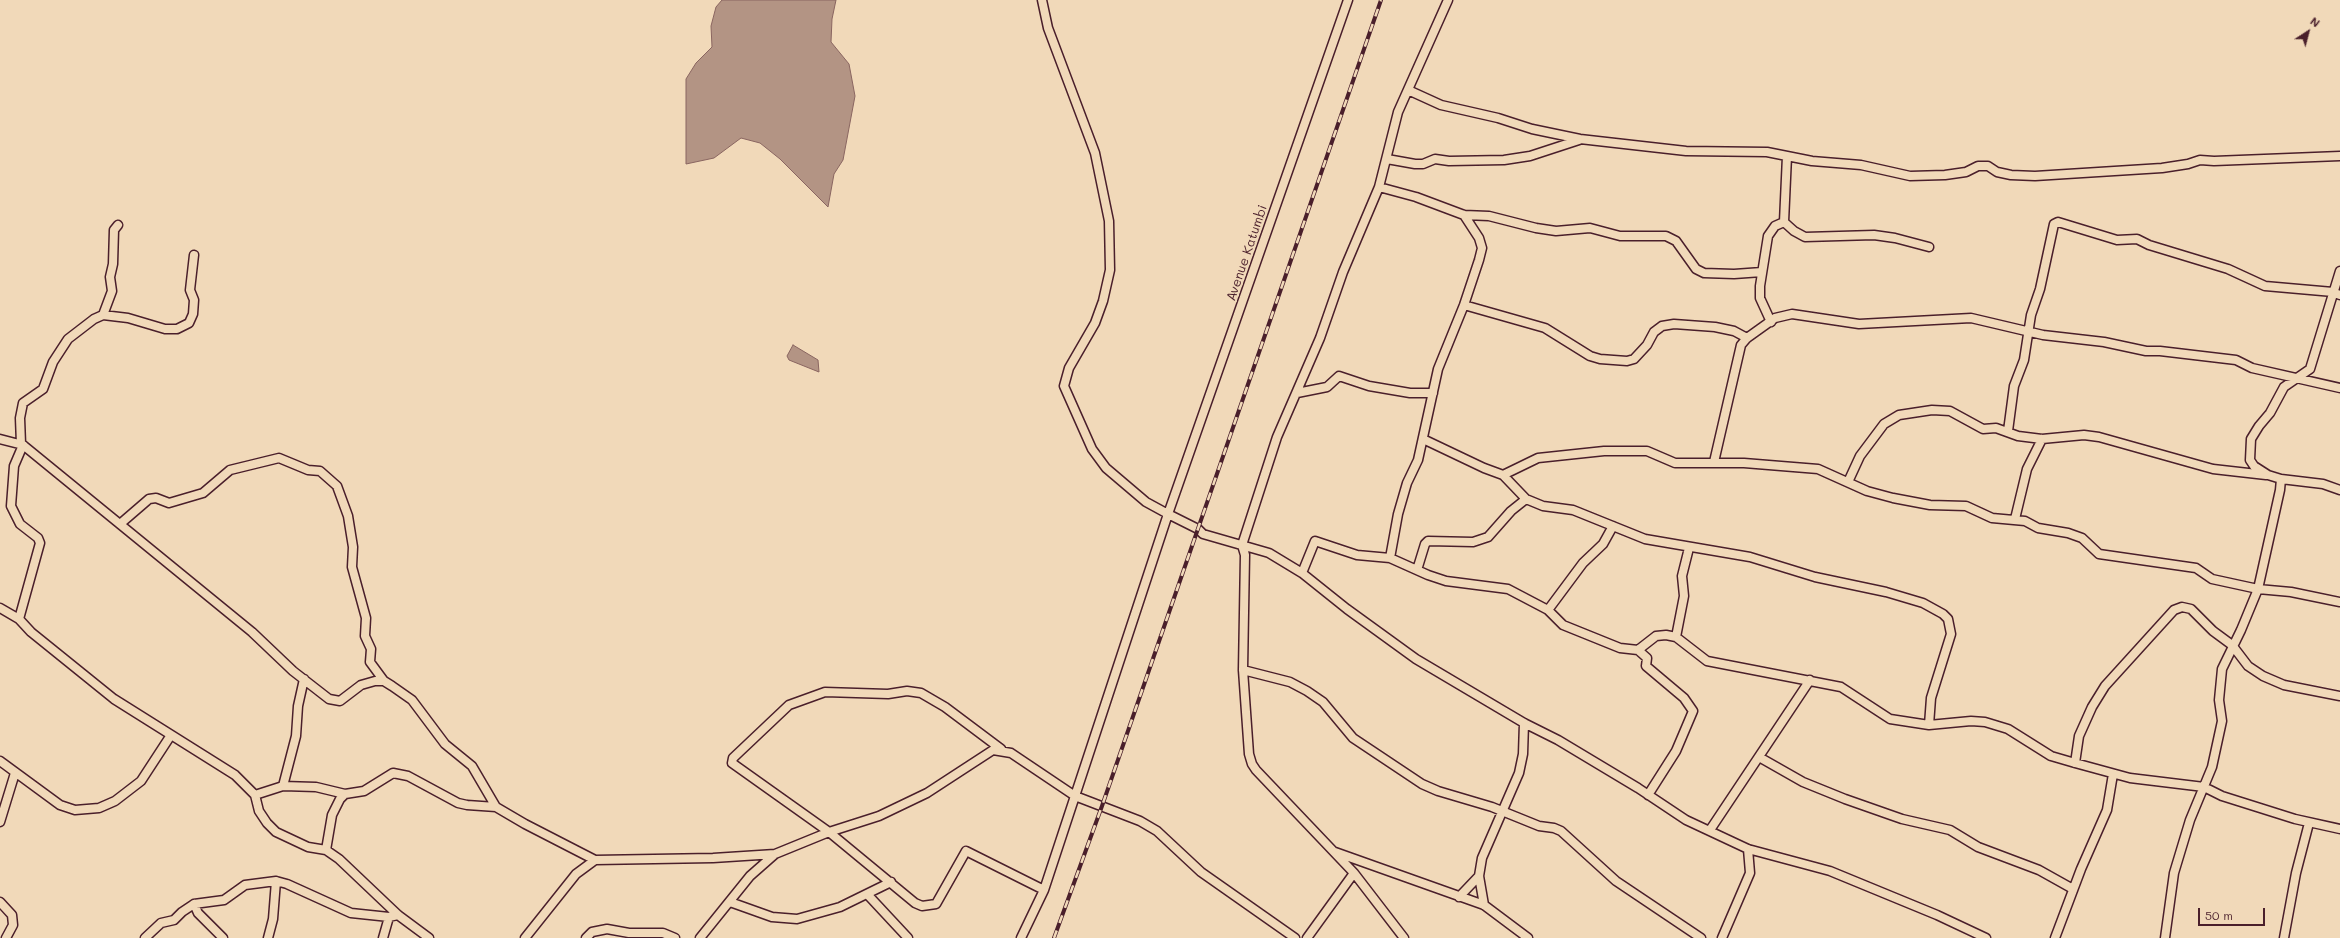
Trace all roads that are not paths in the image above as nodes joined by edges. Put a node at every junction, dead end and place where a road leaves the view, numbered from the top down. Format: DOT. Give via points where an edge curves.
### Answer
graph roads {
  1 [pos="1042,0"];
  2 [pos="1348,0"];
  3 [pos="1448,0"];
  4 [pos="1408,90"];
  5 [pos="1580,139"];
  6 [pos="1787,156"];
  7 [pos="2340,156"];
  8 [pos="1386,159"];
  9 [pos="1379,187"];
  10 [pos="1464,214"];
  11 [pos="1784,222"];
  12 [pos="118,225"];
  13 [pos="1929,246"];
  14 [pos="194,255"];
  15 [pos="2340,271"];
  16 [pos="1762,272"];
  17 [pos="2336,294"];
  18 [pos="1464,305"];
  19 [pos="103,315"];
  20 [pos="1771,322"];
  21 [pos="2029,332"];
  22 [pos="1747,338"];
  23 [pos="2298,377"];
  24 [pos="2340,388"];
  25 [pos="1297,393"];
  26 [pos="1433,393"];
  27 [pos="2008,431"];
  28 [pos="0,439"];
  29 [pos="1423,439"];
  30 [pos="2042,439"];
  31 [pos="22,445"];
  32 [pos="1714,462"];
  33 [pos="1503,475"];
  34 [pos="2268,475"];
  35 [pos="2281,478"];
  36 [pos="1848,482"];
  37 [pos="2340,490"];
  38 [pos="1526,499"];
  39 [pos="1168,514"];
  40 [pos="2015,519"];
  41 [pos="120,524"];
  42 [pos="1613,526"];
  43 [pos="1242,545"];
  44 [pos="1689,548"];
  45 [pos="1390,558"];
  46 [pos="1417,570"];
  47 [pos="1302,573"];
  48 [pos="2258,589"];
  49 [pos="2340,602"];
  50 [pos="0,608"];
  51 [pos="1548,610"];
  52 [pos="19,619"];
  53 [pos="1676,637"];
  54 [pos="2232,645"];
  55 [pos="1638,650"];
  56 [pos="1243,670"];
  57 [pos="304,679"];
  58 [pos="1810,680"];
  59 [pos="384,681"];
  60 [pos="2340,696"];
  61 [pos="1524,724"];
  62 [pos="1929,725"];
  63 [pos="171,735"];
  64 [pos="1002,750"];
  65 [pos="1759,758"];
  66 [pos="0,761"];
  67 [pos="2074,763"];
  68 [pos="15,773"];
  69 [pos="2113,774"];
  70 [pos="283,786"];
  71 [pos="2204,787"];
  72 [pos="345,794"];
  73 [pos="255,795"];
  74 [pos="1648,795"];
  75 [pos="1075,796"];
  76 [pos="496,806"];
  77 [pos="1501,811"];
  78 [pos="0,822"];
  79 [pos="2309,822"];
  80 [pos="2340,829"];
  81 [pos="1710,830"];
  82 [pos="829,832"];
  83 [pos="1748,849"];
  84 [pos="326,850"];
  85 [pos="1333,851"];
  86 [pos="775,854"];
  87 [pos="595,860"];
  88 [pos="1354,873"];
  89 [pos="1479,876"];
  90 [pos="276,881"];
  91 [pos="891,882"];
  92 [pos="2073,889"];
  93 [pos="1044,890"];
  94 [pos="867,894"];
  95 [pos="1459,897"];
  96 [pos="0,902"];
  97 [pos="730,902"];
  98 [pos="194,904"];
  99 [pos="1484,905"];
  100 [pos="398,914"];
  101 [pos="389,917"];
  102 [pos="5,935"];
  103 [pos="145,938"];
  104 [pos="223,938"];
  105 [pos="268,938"];
  106 [pos="383,938"];
  107 [pos="429,938"];
  108 [pos="525,938"];
  109 [pos="586,938"];
  110 [pos="675,938"];
  111 [pos="700,938"];
  112 [pos="908,938"];
  113 [pos="1021,938"];
  114 [pos="1295,938"];
  115 [pos="1307,938"];
  116 [pos="1404,938"];
  117 [pos="1528,938"];
  118 [pos="1701,938"];
  119 [pos="1722,938"];
  120 [pos="1986,938"];
  121 [pos="2055,938"];
  122 [pos="2165,938"];
  123 [pos="2284,938"];
  1 -- 39 [label="street" via="1048,28 1095,153 1109,221 1110,270 1103,301 1095,323 1069,368 1064,386 1092,449 1106,468 1146,502"];
  2 -- 39 [label="street, Avenue Katumbi"];
  3 -- 4 [label="street"];
  4 -- 5 [label="street" via="1441,105"];
  4 -- 8 [label="street" via="1398,112"];
  5 -- 6 [label="street" via="1686,151 1767,152"];
  5 -- 8 [label="street" via="1530,156 1504,160 1434,159 1424,164 1415,164"];
  6 -- 7 [label="street" via="1812,162 1861,165 1910,176 1945,175 1966,172 1978,166 1988,166 1997,172 2011,175 2035,176 2162,168 2200,160"];
  6 -- 11 [label="street"];
  8 -- 9 [label="street"];
  9 -- 10 [label="street"];
  9 -- 25 [label="street" via="1343,272 1330,312"];
  10 -- 16 [label="street" via="1489,216 1556,231 1590,228 1620,236 1666,236 1676,241 1693,265 1704,273"];
  10 -- 18 [label="street" via="1479,238 1482,248"];
  11 -- 13 [label="street" via="1794,232 1805,237 1874,236"];
  11 -- 16 [label="street" via="1776,226 1768,236"];
  12 -- 19 [label="street" via="114,230 110,277 112,291"];
  14 -- 19 [label="street" via="190,290 194,300 193,314 189,322 177,329 165,329 128,318"];
  15 -- 17 [label="street"];
  16 -- 20 [label="street" via="1760,298"];
  17 -- 21 [label="street" via="2265,286 2228,269 2137,239 2117,240 2058,222 2054,224"];
  17 -- 23 [label="street" via="2310,369"];
  18 -- 22 [label="street" via="1544,328 1590,356 1600,359 1626,361 1634,358 1647,345 1654,332 1662,326 1674,324 1715,327 1734,331"];
  18 -- 26 [label="street" via="1438,369"];
  19 -- 31 [label="street" via="68,339 53,362 43,388 23,403 20,418"];
  20 -- 21 [label="street" via="1775,318 1792,314 1859,324 1971,318"];
  20 -- 22 [label="street"];
  21 -- 23 [label="street" via="2104,342 2146,351 2236,360 2252,368"];
  21 -- 27 [label="street" via="2024,360 2014,386"];
  22 -- 32 [label="street" via="1741,345 1737,358"];
  23 -- 24 [label="street"];
  23 -- 34 [label="street" via="2284,387 2270,414 2251,439 2250,460 2254,466"];
  25 -- 26 [label="street" via="1327,387 1340,376 1369,386 1410,393"];
  25 -- 43 [label="street" via="1277,437"];
  26 -- 29 [label="street"];
  27 -- 30 [label="street" via="2018,436"];
  27 -- 36 [label="street" via="1983,429 1950,410 1899,415 1884,424 1875,434 1853,467"];
  28 -- 31 [label="street"];
  29 -- 33 [label="street"];
  29 -- 45 [label="street" via="1418,460 1407,483"];
  30 -- 34 [label="street" via="2084,435 2100,437 2213,469"];
  30 -- 40 [label="street" via="2027,469"];
  31 -- 41 [label="street"];
  31 -- 52 [label="street" via="14,466 11,506 20,524 38,538 40,543"];
  32 -- 33 [label="street" via="1675,463 1647,451 1604,451 1538,458"];
  32 -- 36 [label="street" via="1818,469"];
  33 -- 38 [label="street"];
  34 -- 35 [label="street"];
  35 -- 37 [label="street" via="2323,484"];
  35 -- 48 [label="street"];
  36 -- 40 [label="street" via="1867,491 1893,498 1941,506 1966,506 1992,518"];
  38 -- 42 [label="street" via="1543,506 1573,510"];
  38 -- 46 [label="street" via="1510,511 1488,537 1473,542 1428,541"];
  39 -- 43 [label="street" via="1203,534"];
  39 -- 75 [label="street, Avenue Katumbi"];
  40 -- 48 [label="street" via="2038,528 2082,538 2099,554 2196,568 2212,579"];
  41 -- 57 [label="street" via="252,632"];
  41 -- 59 [label="street" via="149,499 156,498 169,503 203,493 230,470 280,458 308,470 320,471 337,486 348,516 354,578 360,590 366,618 366,636 371,650 370,662"];
  42 -- 44 [label="street" via="1657,543"];
  42 -- 51 [label="street" via="1603,544 1583,563"];
  43 -- 47 [label="street" via="1269,553"];
  43 -- 56 [label="street" via="1245,555"];
  44 -- 53 [label="street" via="1682,576 1684,596"];
  44 -- 62 [label="street" via="1750,557 1815,577 1886,592 1923,603 1944,614 1948,619 1951,634 1931,698"];
  45 -- 46 [label="street"];
  45 -- 47 [label="street" via="1357,555 1316,541"];
  46 -- 51 [label="street" via="1446,581 1508,589"];
  47 -- 61 [label="street" via="1416,659"];
  48 -- 49 [label="street" via="2291,592"];
  48 -- 54 [label="street" via="2242,630"];
  50 -- 52 [label="street"];
  51 -- 55 [label="street" via="1563,625 1587,636 1620,648"];
  52 -- 63 [label="street" via="89,680"];
  53 -- 55 [label="street" via="1656,636"];
  53 -- 58 [label="street" via="1707,661"];
  54 -- 60 [label="street" via="2248,666 2263,676 2284,685"];
  54 -- 67 [label="street" via="2213,631 2191,609 2182,607 2174,610 2105,686 2079,736"];
  54 -- 71 [label="street" via="2222,669 2219,700 2222,721 2212,767"];
  55 -- 74 [label="street" via="1647,658 1646,666 1684,698 1693,711 1676,750"];
  56 -- 77 [label="street" via="1290,682 1307,691 1323,702 1353,738 1422,784"];
  56 -- 85 [label="street" via="1249,754 1256,770"];
  57 -- 59 [label="street" via="336,702 361,685"];
  57 -- 70 [label="street" via="298,706 296,736"];
  58 -- 62 [label="street" via="1841,687 1890,719"];
  58 -- 65 [label="street"];
  59 -- 76 [label="street" via="412,700 445,744 472,766"];
  61 -- 74 [label="street" via="1558,740"];
  61 -- 77 [label="street" via="1523,754 1519,773"];
  62 -- 67 [label="street" via="1984,722 2008,729 2051,756"];
  63 -- 68 [label="street" via="141,781 115,801 99,808 75,810 60,805"];
  63 -- 73 [label="street" via="235,775"];
  64 -- 75 [label="street" via="1011,753"];
  64 -- 82 [label="street" via="993,750 927,793 886,813"];
  64 -- 82 [label="street" via="945,707 921,693 826,692 789,705 733,758 732,763"];
  65 -- 81 [label="street"];
  65 -- 92 [label="street" via="1803,782 1845,799 1902,819 1950,830 1978,847 2039,870"];
  66 -- 68 [label="street"];
  67 -- 69 [label="street"];
  68 -- 78 [label="street"];
  69 -- 71 [label="street"];
  69 -- 92 [label="street" via="2107,810"];
  70 -- 72 [label="street" via="316,787"];
  70 -- 73 [label="street"];
  71 -- 79 [label="street" via="2222,796"];
  71 -- 122 [label="street" via="2190,820 2174,873"];
  72 -- 76 [label="street" via="364,791 393,773 398,773 458,802 467,805"];
  72 -- 84 [label="street" via="332,815"];
  73 -- 84 [label="street" via="259,811 276,832 308,847"];
  74 -- 81 [label="street" via="1686,820"];
  75 -- 93 [label="street, Avenue Katumbi"];
  75 -- 114 [label="street" via="1134,819 1157,831 1201,872"];
  76 -- 87 [label="street"];
  77 -- 89 [label="street" via="1482,858"];
  77 -- 118 [label="street" via="1539,826 1561,831 1616,881"];
  79 -- 80 [label="street"];
  79 -- 123 [label="street"];
  81 -- 83 [label="street"];
  82 -- 86 [label="street"];
  82 -- 91 [label="street"];
  83 -- 119 [label="street" via="1750,873"];
  83 -- 120 [label="street" via="1830,871"];
  84 -- 100 [label="street" via="352,869"];
  85 -- 88 [label="street"];
  85 -- 95 [label="street" via="1428,883"];
  86 -- 87 [label="street"];
  86 -- 97 [label="street" via="750,876"];
  87 -- 108 [label="street" via="573,878"];
  88 -- 115 [label="street"];
  88 -- 116 [label="street"];
  89 -- 95 [label="street"];
  89 -- 99 [label="street"];
  90 -- 98 [label="street" via="245,885 224,900"];
  90 -- 101 [label="street" via="351,914"];
  90 -- 105 [label="street"];
  91 -- 93 [label="street" via="915,903 928,906 936,904 966,851"];
  91 -- 94 [label="street"];
  92 -- 121 [label="street"];
  93 -- 113 [label="street, Avenue Katumbi"];
  94 -- 97 [label="street" via="824,913 784,920"];
  94 -- 112 [label="street"];
  95 -- 99 [label="street"];
  96 -- 102 [label="street" via="12,916 13,924"];
  97 -- 111 [label="street"];
  98 -- 103 [label="street" via="174,920 161,923"];
  98 -- 104 [label="street" via="198,913"];
  99 -- 117 [label="street"];
  100 -- 101 [label="street"];
  100 -- 107 [label="street"];
  101 -- 106 [label="street"];
  109 -- 110 [label="street" via="592,932 607,929 629,933 662,933"];
}
